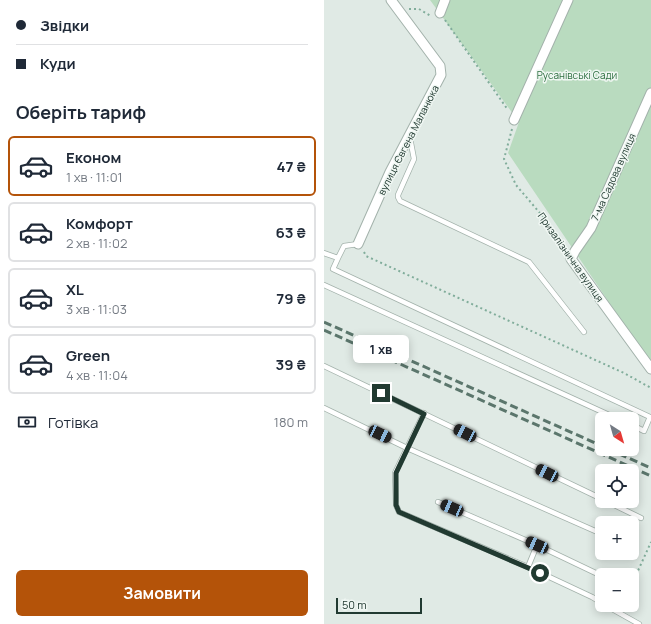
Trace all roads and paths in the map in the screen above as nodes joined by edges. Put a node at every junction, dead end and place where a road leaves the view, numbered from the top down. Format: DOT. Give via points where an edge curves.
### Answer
graph roads {
  1 [pos="391,0"];
  2 [pos="445,0"];
  3 [pos="568,0"];
  4 [pos="398,10"];
  5 [pos="438,17"];
  6 [pos="449,25"];
  7 [pos="651,93"];
  8 [pos="514,120"];
  9 [pos="409,136"];
  10 [pos="358,244"];
  11 [pos="324,253"];
  12 [pos="338,258"];
  13 [pos="571,259"];
  14 [pos="324,285"];
  15 [pos="584,332"];
  16 [pos="324,366"];
  17 [pos="651,369"];
  18 [pos="651,388"];
  19 [pos="324,408"];
  20 [pos="603,412"];
  21 [pos="424,414"];
  22 [pos="639,428"];
  23 [pos="407,448"];
  24 [pos="595,496"];
  25 [pos="438,502"];
  26 [pos="620,508"];
  27 [pos="641,518"];
  28 [pos="595,531"];
  29 [pos="651,542"];
  30 [pos="537,545"];
  31 [pos="528,566"];
  32 [pos="639,569"];
  33 [pos="595,573"];
  34 [pos="595,599"];
  35 [pos="615,612"];
  36 [pos="638,624"];
  1 -- 4 [label="street, вулиця Євгена Маланюка"];
  2 -- 5 [label="street"];
  3 -- 8 [label="street"];
  4 -- 5 [label="path" via="419,9"];
  4 -- 9 [label="street, вулиця Євгена Маланюка" via="442,71"];
  5 -- 6 [label="path"];
  5 -- 6 [label="path"];
  6 -- 8 [label="path"];
  7 -- 13 [label="street, 7-ма Садова вулиця" via="590,228"];
  8 -- 13 [label="path, Призалізнична вулиця" via="504,159 516,185 545,219 551,232"];
  9 -- 10 [label="street, вулиця Євгена Маланюка"];
  9 -- 15 [label="lane" via="414,159 398,195 400,201 529,262"];
  10 -- 12 [label="lane" via="344,246"];
  10 -- 18 [label="path" via="366,256 624,373"];
  11 -- 12 [label="lane"];
  12 -- 22 [label="lane" via="333,269 650,417 644,431"];
  13 -- 17 [label="street, Призалізнична вулиця"];
  14 -- 20 [label="lane"];
  16 -- 21 [label="lane"];
  19 -- 23 [label="lane"];
  21 -- 23 [label="lane"];
  21 -- 24 [label="lane"];
  23 -- 28 [label="lane"];
  23 -- 31 [label="lane" via="396,473 396,505 399,512"];
  25 -- 30 [label="lane"];
  26 -- 27 [label="lane"];
  29 -- 32 [label="path"];
  30 -- 31 [label="lane"];
  30 -- 33 [label="lane"];
  31 -- 34 [label="lane"];
  35 -- 36 [label="lane"];
}
